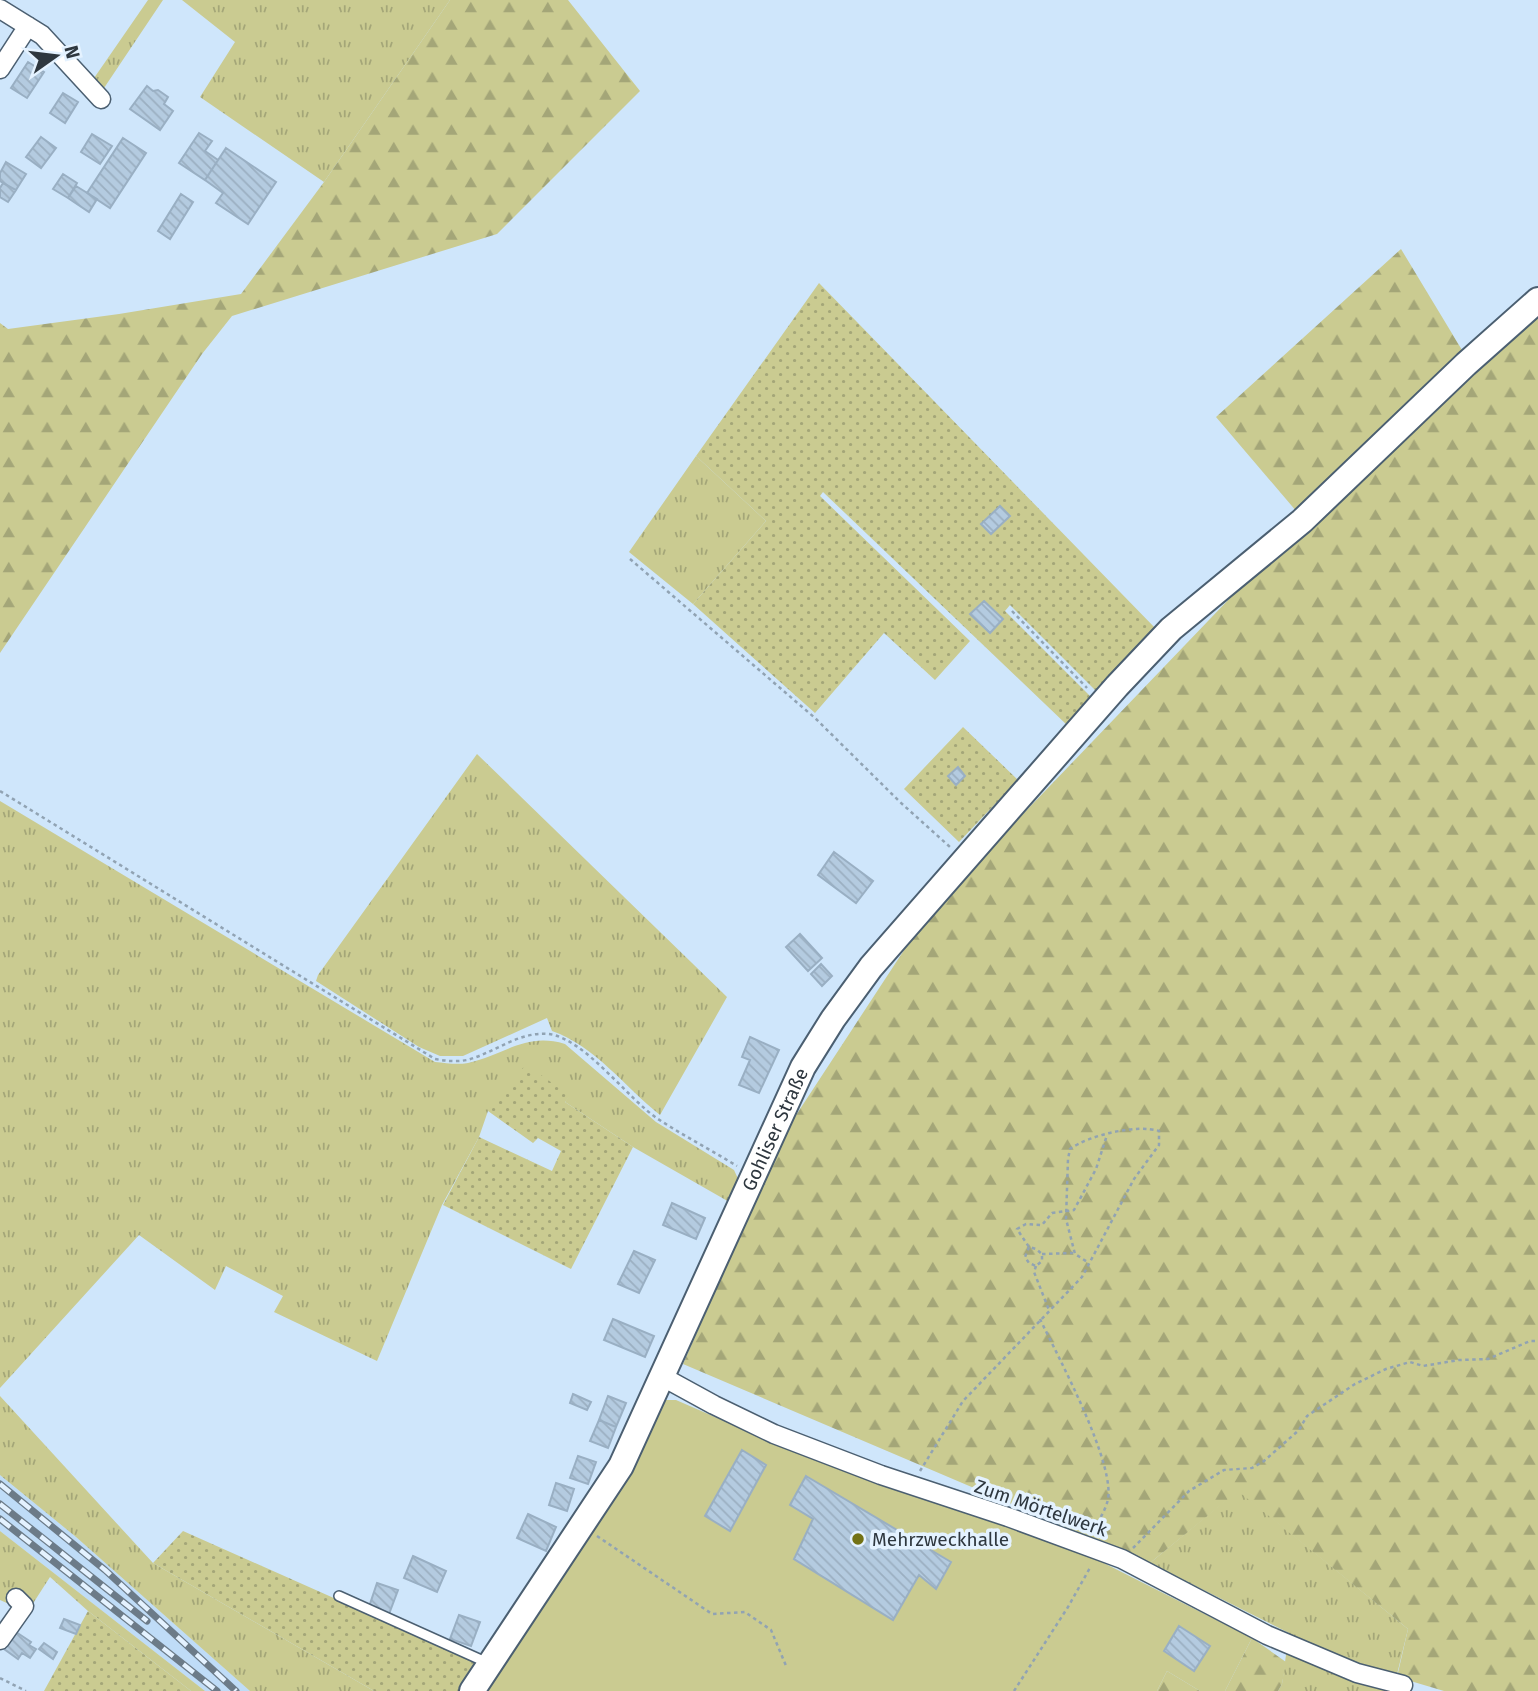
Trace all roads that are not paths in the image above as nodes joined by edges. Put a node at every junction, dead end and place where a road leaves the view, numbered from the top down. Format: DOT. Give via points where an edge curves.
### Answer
graph roads {
  1 [pos="0,9"];
  2 [pos="28,26"];
  3 [pos="0,69"];
  4 [pos="101,99"];
  5 [pos="1538,300"];
  6 [pos="661,1376"];
  7 [pos="339,1596"];
  8 [pos="16,1598"];
  9 [pos="0,1640"];
  10 [pos="490,1664"];
  11 [pos="1403,1685"];
  12 [pos="472,1691"];
  1 -- 2 [label="street"];
  2 -- 3 [label="street"];
  2 -- 4 [label="street" via="58,51"];
  5 -- 6 [label="street, Gohliser Straße" via="1302,521 1171,629 877,959 803,1067"];
  6 -- 10 [label="street, Gohliser Straße" via="621,1466"];
  6 -- 11 [label="street, Zum Mörtelwerk" via="774,1434 1122,1559 1267,1635 1357,1673"];
  7 -- 10 [label="lane"];
  8 -- 9 [label="street" via="24,1605"];
  10 -- 12 [label="street, Gohliser Straße"];
}
